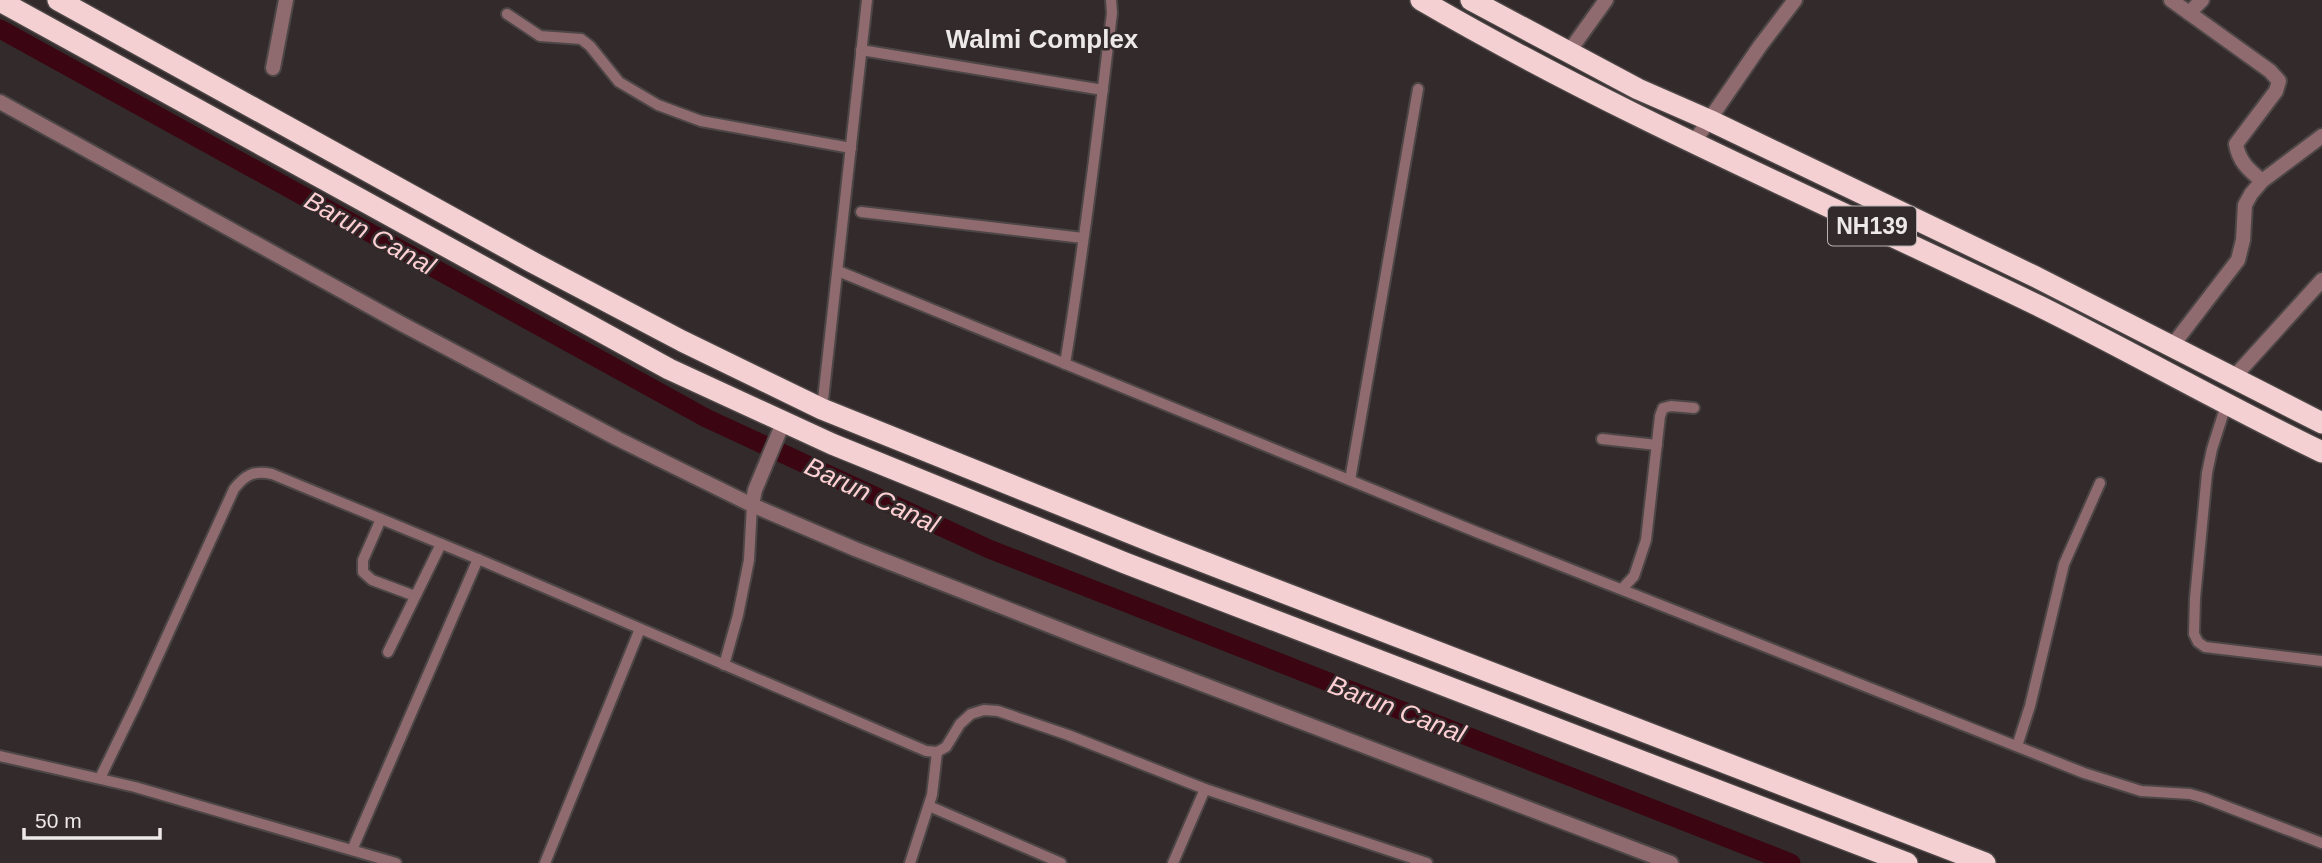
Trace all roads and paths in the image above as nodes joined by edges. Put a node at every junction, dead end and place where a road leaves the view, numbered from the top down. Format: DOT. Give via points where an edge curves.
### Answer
graph roads {
  1 [pos="58,0"];
  2 [pos="286,0"];
  3 [pos="867,0"];
  4 [pos="1111,0"];
  5 [pos="1421,0"];
  6 [pos="1471,0"];
  7 [pos="1606,0"];
  8 [pos="1795,0"];
  9 [pos="2171,0"];
  10 [pos="2202,0"];
  11 [pos="0,1"];
  12 [pos="2189,13"];
  13 [pos="507,14"];
  14 [pos="861,50"];
  15 [pos="1568,53"];
  16 [pos="274,68"];
  17 [pos="1418,89"];
  18 [pos="1103,90"];
  19 [pos="0,102"];
  20 [pos="1709,120"];
  21 [pos="2322,136"];
  22 [pos="1694,142"];
  23 [pos="851,148"];
  24 [pos="2262,181"];
  25 [pos="861,212"];
  26 [pos="1083,237"];
  27 [pos="838,271"];
  28 [pos="2322,280"];
  29 [pos="2172,346"];
  30 [pos="1065,364"];
  31 [pos="2234,377"];
  32 [pos="2227,402"];
  33 [pos="1694,408"];
  34 [pos="822,409"];
  35 [pos="2322,423"];
  36 [pos="780,431"];
  37 [pos="1602,439"];
  38 [pos="1657,445"];
  39 [pos="2322,452"];
  40 [pos="1350,480"];
  41 [pos="2100,483"];
  42 [pos="752,505"];
  43 [pos="381,519"];
  44 [pos="440,544"];
  45 [pos="478,559"];
  46 [pos="1622,589"];
  47 [pos="415,597"];
  48 [pos="640,629"];
  49 [pos="388,652"];
  50 [pos="2322,661"];
  51 [pos="724,665"];
  52 [pos="2017,746"];
  53 [pos="937,752"];
  54 [pos="0,756"];
  55 [pos="100,778"];
  56 [pos="1205,789"];
  57 [pos="929,806"];
  58 [pos="2322,843"];
  59 [pos="352,850"];
  60 [pos="396,863"];
  61 [pos="545,863"];
  62 [pos="910,863"];
  63 [pos="1061,863"];
  64 [pos="1173,863"];
  65 [pos="1427,863"];
  66 [pos="1671,863"];
  67 [pos="1907,863"];
  68 [pos="1985,863"];
  1 -- 34 [label="highway" via="532,262"];
  2 -- 16 [label="street"];
  3 -- 14 [label="lane"];
  4 -- 18 [label="lane"];
  5 -- 22 [label="highway, NH139"];
  6 -- 15 [label="highway, NH139"];
  7 -- 15 [label="street"];
  8 -- 20 [label="street"];
  9 -- 12 [label="street"];
  10 -- 12 [label="street"];
  11 -- 36 [label="highway"];
  12 -- 24 [label="street" via="2279,81 2236,144 2245,166"];
  13 -- 23 [label="lane" via="540,36 581,39 619,82 657,106 701,121"];
  14 -- 18 [label="lane"];
  14 -- 23 [label="lane"];
  15 -- 20 [label="highway, NH139"];
  17 -- 40 [label="lane"];
  18 -- 26 [label="lane"];
  19 -- 42 [label="street" via="484,368"];
  20 -- 22 [label="street"];
  20 -- 29 [label="highway, NH139"];
  21 -- 24 [label="street"];
  22 -- 32 [label="highway, NH139"];
  23 -- 27 [label="lane"];
  24 -- 29 [label="street" via="2245,205 2238,260"];
  25 -- 26 [label="lane"];
  26 -- 30 [label="lane"];
  27 -- 30 [label="lane"];
  27 -- 34 [label="lane"];
  28 -- 31 [label="street"];
  29 -- 31 [label="highway, NH139"];
  30 -- 40 [label="lane"];
  31 -- 35 [label="highway, NH139"];
  32 -- 39 [label="highway, NH139"];
  32 -- 50 [label="lane" via="2207,473 2194,634 2204,647"];
  33 -- 38 [label="lane" via="1662,408"];
  34 -- 68 [label="highway" via="1160,545"];
  36 -- 42 [label="street"];
  36 -- 67 [label="highway"];
  37 -- 38 [label="lane"];
  38 -- 46 [label="lane" via="1646,541 1634,576"];
  40 -- 46 [label="lane"];
  41 -- 52 [label="lane" via="2064,564"];
  42 -- 51 [label="lane" via="749,560"];
  42 -- 66 [label="street" via="1084,639"];
  43 -- 44 [label="lane"];
  43 -- 47 [label="lane" via="363,561 364,574"];
  43 -- 55 [label="lane" via="272,474 251,473 242,479"];
  44 -- 45 [label="lane"];
  44 -- 47 [label="lane"];
  45 -- 48 [label="lane"];
  45 -- 59 [label="lane"];
  46 -- 52 [label="lane"];
  47 -- 49 [label="lane"];
  48 -- 51 [label="lane"];
  48 -- 61 [label="lane"];
  51 -- 53 [label="lane"];
  52 -- 58 [label="lane" via="2126,788 2204,798"];
  53 -- 56 [label="lane" via="971,714 998,711"];
  53 -- 57 [label="lane"];
  54 -- 55 [label="lane"];
  55 -- 59 [label="lane"];
  56 -- 64 [label="lane"];
  56 -- 65 [label="lane"];
  57 -- 62 [label="lane"];
  57 -- 63 [label="lane"];
  59 -- 60 [label="lane"];
}
